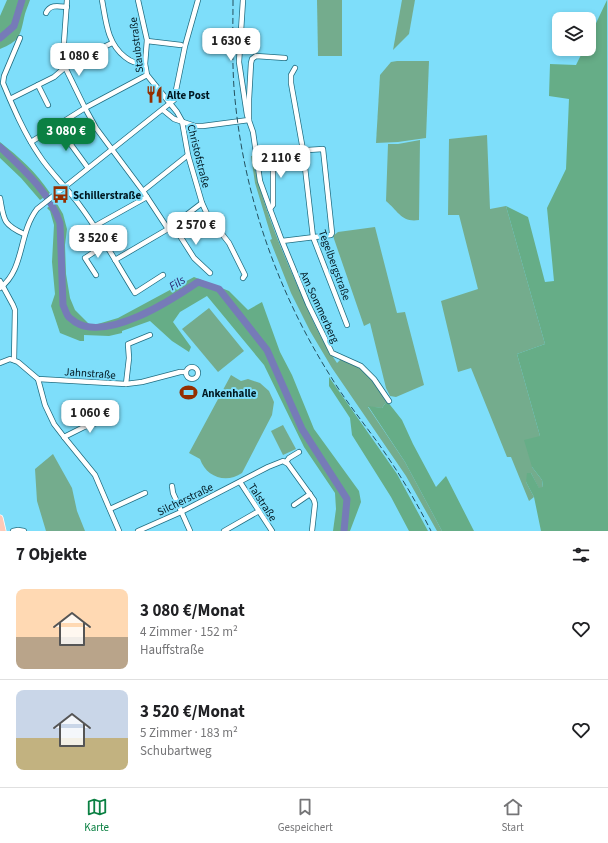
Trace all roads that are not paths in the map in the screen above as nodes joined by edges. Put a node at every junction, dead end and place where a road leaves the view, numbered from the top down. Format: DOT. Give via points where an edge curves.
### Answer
graph roads {
  1 [pos="67,0"];
  2 [pos="102,0"];
  3 [pos="138,0"];
  4 [pos="198,0"];
  5 [pos="243,0"];
  6 [pos="67,7"];
  7 [pos="46,13"];
  8 [pos="20,38"];
  9 [pos="147,41"];
  10 [pos="112,43"];
  11 [pos="180,45"];
  12 [pos="285,58"];
  13 [pos="145,64"];
  14 [pos="65,67"];
  15 [pos="295,68"];
  16 [pos="147,75"];
  17 [pos="38,86"];
  18 [pos="10,99"];
  19 [pos="170,104"];
  20 [pos="48,105"];
  21 [pos="85,108"];
  22 [pos="163,110"];
  23 [pos="250,120"];
  24 [pos="182,121"];
  25 [pos="59,125"];
  26 [pos="31,142"];
  27 [pos="112,149"];
  28 [pos="303,150"];
  29 [pos="188,154"];
  30 [pos="88,168"];
  31 [pos="65,186"];
  32 [pos="143,191"];
  33 [pos="147,197"];
  34 [pos="0,198"];
  35 [pos="202,203"];
  36 [pos="270,209"];
  37 [pos="173,225"];
  38 [pos="95,226"];
  39 [pos="168,229"];
  40 [pos="24,234"];
  41 [pos="313,237"];
  42 [pos="282,241"];
  43 [pos="105,245"];
  44 [pos="115,260"];
  45 [pos="210,273"];
  46 [pos="96,275"];
  47 [pos="163,275"];
  48 [pos="243,278"];
  49 [pos="0,281"];
  50 [pos="2,287"];
  51 [pos="347,325"];
  52 [pos="150,335"];
  53 [pos="14,360"];
  54 [pos="0,363"];
  55 [pos="185,372"];
  56 [pos="38,379"];
  57 [pos="126,384"];
  58 [pos="389,401"];
  59 [pos="112,418"];
  60 [pos="64,437"];
  61 [pos="299,452"];
  62 [pos="286,462"];
  63 [pos="240,482"];
  64 [pos="172,486"];
  65 [pos="145,493"];
  66 [pos="310,494"];
  67 [pos="294,506"];
  68 [pos="110,508"];
  69 [pos="259,511"];
  70 [pos="182,512"];
  71 [pos="0,518"];
  72 [pos="4,531"];
  73 [pos="13,531"];
  74 [pos="24,531"];
  75 [pos="119,531"];
  76 [pos="138,531"];
  77 [pos="190,531"];
  78 [pos="224,531"];
  79 [pos="272,531"];
  80 [pos="312,531"];
  1 -- 6 [label="street"];
  2 -- 10 [label="street"];
  3 -- 9 [label="street, Staubstraße"];
  4 -- 19 [label="street" via="185,46 176,98"];
  5 -- 23 [label="street, Am Sommerberg" via="239,62 247,115"];
  6 -- 7 [label="street" via="51,7"];
  6 -- 14 [label="street" via="63,56"];
  8 -- 18 [label="street" via="4,76 3,83"];
  9 -- 11 [label="street"];
  9 -- 13 [label="street, Staubstraße"];
  10 -- 13 [label="street" via="129,60"];
  10 -- 14 [label="street"];
  12 -- 23 [label="street, Am Sommerberg" via="256,56 252,59"];
  13 -- 16 [label="street, Staubstraße"];
  14 -- 17 [label="street"];
  14 -- 21 [label="street"];
  15 -- 28 [label="street, Tegelbergstraße" via="291,75 291,83"];
  16 -- 19 [label="street, Staubstraße"];
  16 -- 21 [label="street"];
  17 -- 18 [label="street"];
  17 -- 20 [label="street"];
  18 -- 26 [label="street"];
  19 -- 22 [label="street"];
  19 -- 24 [label="street, Staubstraße"];
  21 -- 25 [label="street"];
  21 -- 27 [label="street"];
  22 -- 24 [label="street" via="174,119"];
  22 -- 27 [label="street"];
  23 -- 24 [label="street" via="204,126"];
  23 -- 36 [label="street, Am Sommerberg" via="260,181"];
  24 -- 29 [label="street, Christofstraße"];
  25 -- 26 [label="street"];
  25 -- 30 [label="street"];
  26 -- 31 [label="street"];
  27 -- 30 [label="street"];
  27 -- 32 [label="street"];
  28 -- 36 [label="street" via="274,154 274,205"];
  28 -- 41 [label="street, Tegelbergstraße"];
  28 -- 41 [label="street" via="323,149 333,230 331,235"];
  29 -- 32 [label="street"];
  29 -- 35 [label="street, Christofstraße"];
  30 -- 31 [label="street"];
  31 -- 38 [label="street"];
  31 -- 40 [label="street" via="33,214"];
  32 -- 33 [label="street"];
  33 -- 38 [label="street"];
  33 -- 39 [label="street"];
  34 -- 40 [label="street" via="5,221"];
  35 -- 37 [label="street"];
  35 -- 48 [label="street, Christofstraße" via="208,216 229,243 245,275"];
  36 -- 42 [label="street, Am Sommerberg"];
  37 -- 39 [label="street"];
  37 -- 45 [label="street" via="194,258"];
  38 -- 43 [label="street"];
  39 -- 44 [label="street"];
  40 -- 50 [label="street" via="15,270"];
  41 -- 42 [label="street"];
  41 -- 51 [label="street, Tegelbergstraße"];
  42 -- 58 [label="street, Am Sommerberg" via="332,353 361,366 374,379"];
  43 -- 44 [label="street"];
  43 -- 46 [label="street" via="85,258"];
  44 -- 47 [label="street" via="135,293"];
  49 -- 50 [label="street"];
  50 -- 53 [label="street" via="15,310"];
  52 -- 57 [label="street" via="128,344"];
  53 -- 54 [label="street"];
  53 -- 56 [label="street"];
  55 -- 57 [label="street, Jahnstraße"];
  56 -- 57 [label="street, Jahnstraße"];
  56 -- 60 [label="street" via="45,405"];
  59 -- 60 [label="street"];
  60 -- 68 [label="street" via="95,475"];
  61 -- 62 [label="street"];
  62 -- 63 [label="street, Silcherstraße" via="268,467"];
  62 -- 66 [label="street"];
  63 -- 69 [label="street, Talstraße"];
  63 -- 70 [label="street, Silcherstraße"];
  64 -- 70 [label="street"];
  65 -- 68 [label="street"];
  66 -- 67 [label="street"];
  66 -- 80 [label="street" via="315,504"];
  68 -- 75 [label="street"];
  69 -- 78 [label="street"];
  69 -- 79 [label="street, Talstraße"];
  70 -- 76 [label="street, Silcherstraße"];
  70 -- 77 [label="street"];
  71 -- 72 [label="main road"];
  73 -- 74 [label="street"];
}
